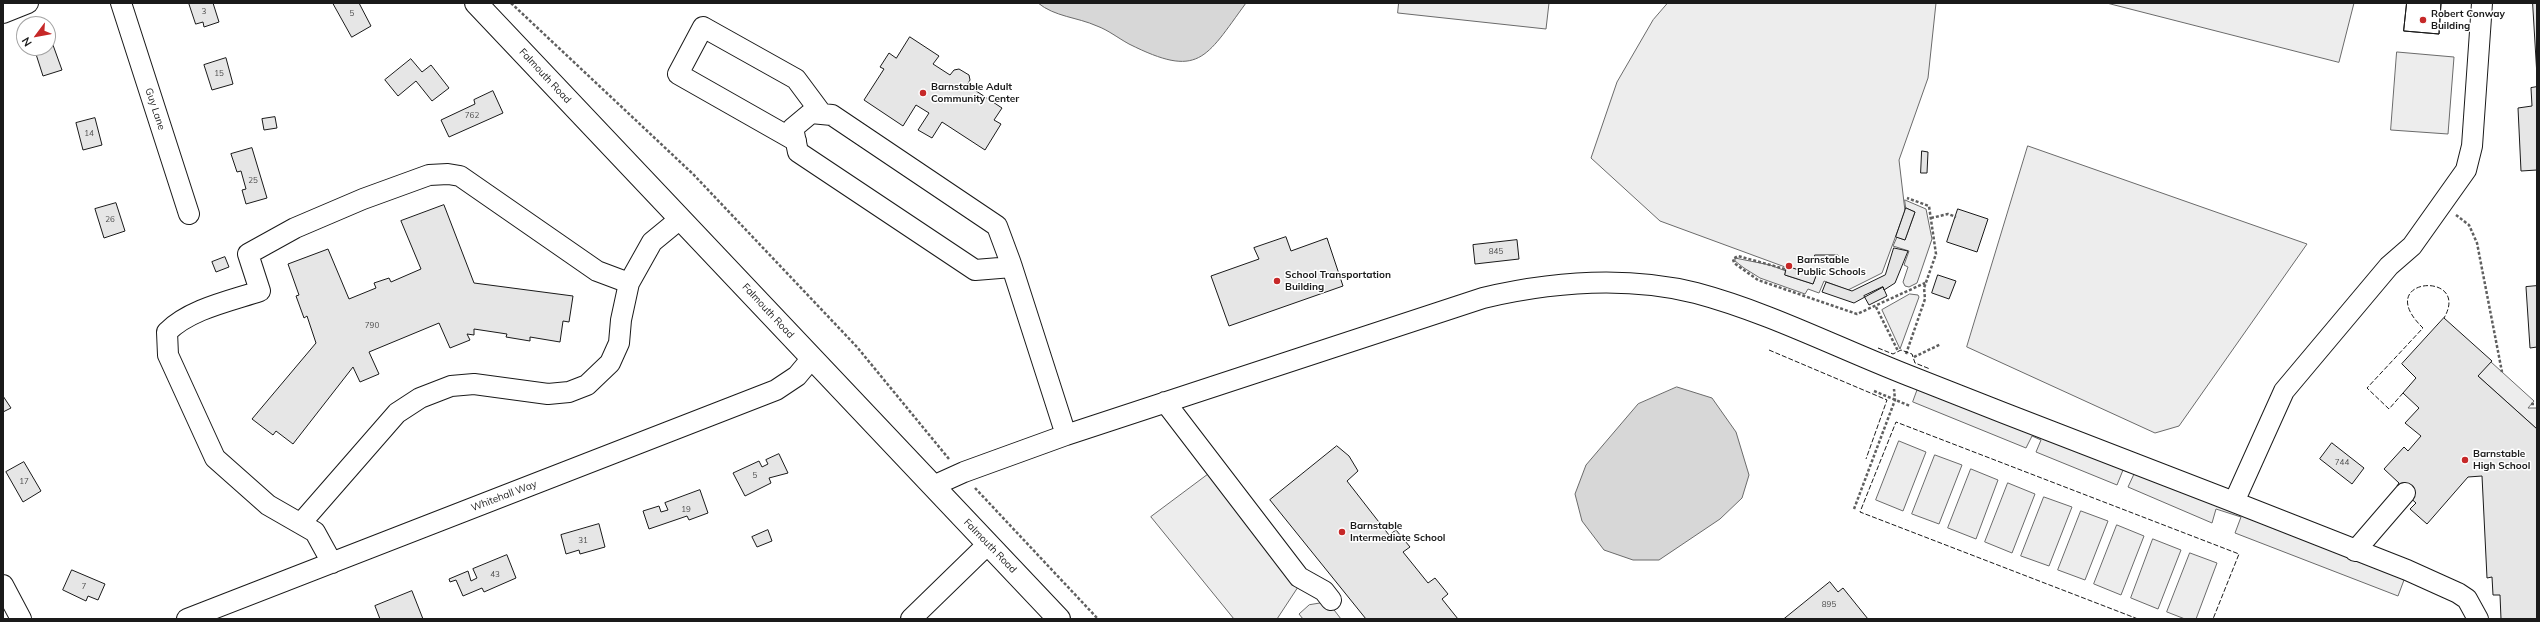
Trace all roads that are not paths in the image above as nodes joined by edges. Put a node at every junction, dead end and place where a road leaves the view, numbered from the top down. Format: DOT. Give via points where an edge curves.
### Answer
graph roads {
  1 [pos="28,3"];
  2 [pos="121,3"];
  3 [pos="476,3"];
  4 [pos="2482,3"];
  5 [pos="3,13"];
  6 [pos="822,114"];
  7 [pos="796,141"];
  8 [pos="189,214"];
  9 [pos="680,219"];
  10 [pos="1012,267"];
  11 [pos="629,283"];
  12 [pos="812,358"];
  13 [pos="1165,402"];
  14 [pos="1066,435"];
  15 [pos="933,486"];
  16 [pos="2405,493"];
  17 [pos="2234,502"];
  18 [pos="301,523"];
  19 [pos="987,545"];
  20 [pos="2355,551"];
  21 [pos="332,563"];
  22 [pos="3,585"];
  23 [pos="1331,600"];
  24 [pos="922,615"];
  25 [pos="21,619"];
  26 [pos="187,619"];
  27 [pos="1059,619"];
  28 [pos="2478,619"];
  1 -- 5 [label="street"];
  2 -- 8 [label="street, Guy Lane"];
  3 -- 9 [label="main road, Falmouth Road"];
  4 -- 17 [label="street" via="2472,146 2466,170 2412,246 2388,266 2284,391"];
  6 -- 7 [label="street" via="811,113 793,128"];
  6 -- 7 [label="street" via="796,79 703,27 678,74"];
  6 -- 10 [label="street" via="832,115 997,226"];
  7 -- 10 [label="street" via="798,152 975,270"];
  9 -- 11 [label="street" via="652,242"];
  9 -- 12 [label="main road, Falmouth Road"];
  10 -- 14 [label="street"];
  11 -- 18 [label="street" via="619,343 610,363 587,385 569,392 548,394 474,384 458,385 420,398 397,413"];
  11 -- 18 [label="street" via="597,271 460,176 448,174 429,175 363,199 295,228 248,254 260,291 191,315 172,326 166,332 168,355 215,458 268,505"];
  12 -- 15 [label="main road, Falmouth Road"];
  12 -- 21 [label="street, Whitehall Way" via="797,376 776,390"];
  13 -- 14 [label="street"];
  13 -- 17 [label="street" via="1490,297 1565,285 1644,286 1693,293 1730,303 1899,372"];
  13 -- 23 [label="street" via="1299,577 1324,591"];
  14 -- 15 [label="street"];
  15 -- 19 [label="main road, Falmouth Road"];
  16 -- 20 [label="street"];
  17 -- 20 [label="street"];
  18 -- 21 [label="street" via="315,532"];
  19 -- 24 [label="street"];
  19 -- 27 [label="main road, Falmouth Road"];
  20 -- 28 [label="street" via="2407,570 2458,594 2467,599"];
  21 -- 26 [label="street, Whitehall Way"];
  22 -- 25 [label="street"];
}
